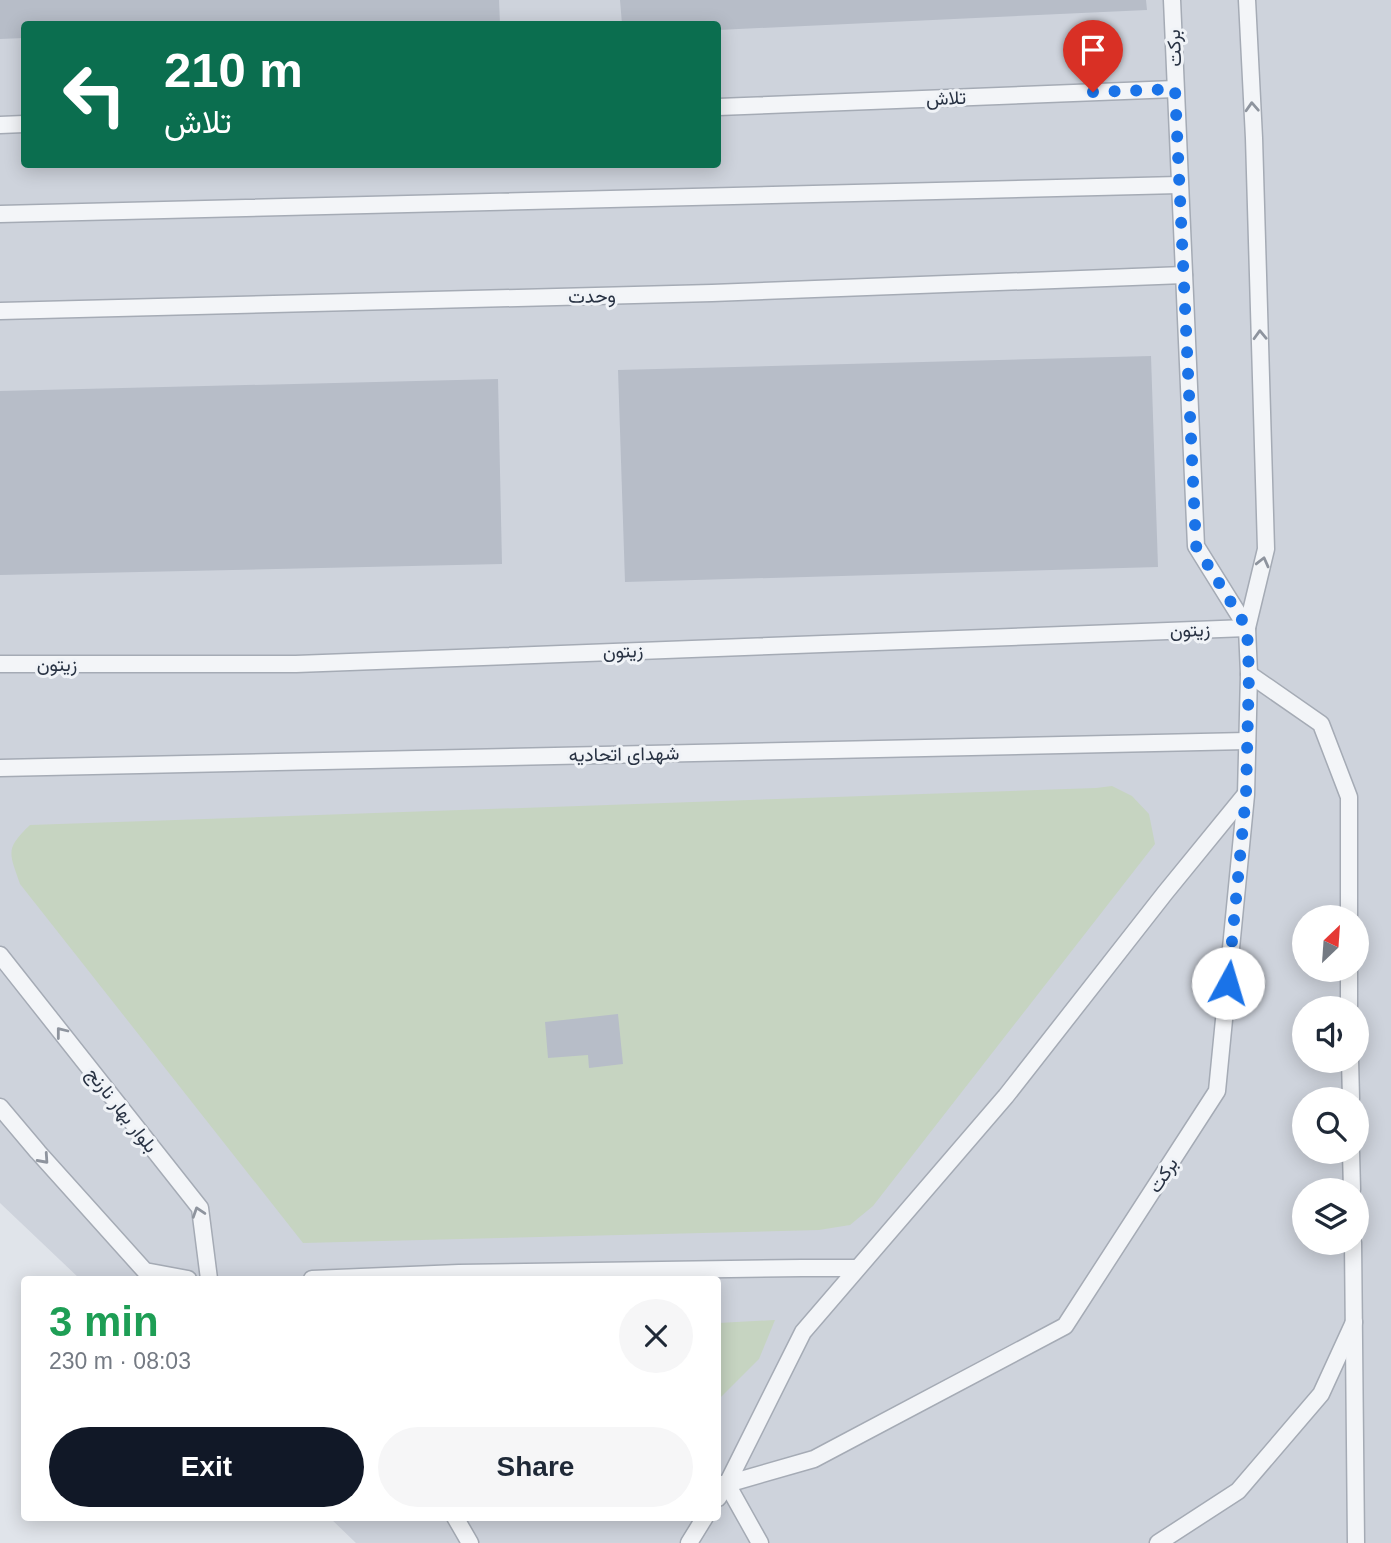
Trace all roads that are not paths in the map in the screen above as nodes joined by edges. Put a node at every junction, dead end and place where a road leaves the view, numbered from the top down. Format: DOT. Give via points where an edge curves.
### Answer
graph roads {
  1 [pos="1172,0"];
  2 [pos="1247,0"];
  3 [pos="1175,89"];
  4 [pos="721,107"];
  5 [pos="21,124"];
  6 [pos="0,125"];
  7 [pos="1179,185"];
  8 [pos="0,214"];
  9 [pos="1184,275"];
  10 [pos="0,311"];
  11 [pos="1247,628"];
  12 [pos="0,664"];
  13 [pos="1249,674"];
  14 [pos="1247,741"];
  15 [pos="0,768"];
  16 [pos="1246,794"];
  17 [pos="1349,905"];
  18 [pos="0,956"];
  19 [pos="0,1107"];
  20 [pos="1353,1255"];
  21 [pos="857,1268"];
  22 [pos="174,1276"];
  23 [pos="209,1276"];
  24 [pos="386,1276"];
  25 [pos="1354,1322"];
  26 [pos="722,1484"];
  27 [pos="456,1521"];
  28 [pos="703,1521"];
  29 [pos="470,1543"];
  30 [pos="689,1543"];
  31 [pos="760,1543"];
  32 [pos="1158,1543"];
  33 [pos="1356,1543"];
  1 -- 3 [label="lane, برکت"];
  11 -- 2 [label="lane, برکت, one-way" via="1266,549"];
  3 -- 4 [label="lane, تلاش"];
  3 -- 7 [label="lane, برکت"];
  5 -- 6 [label="lane"];
  7 -- 8 [label="lane"];
  7 -- 9 [label="lane, برکت"];
  9 -- 10 [label="lane, وحدت" via="712,293"];
  9 -- 11 [label="lane, برکت" via="1196,546"];
  11 -- 12 [label="lane, زیتون" via="296,664"];
  11 -- 13 [label="lane, برکت"];
  13 -- 14 [label="lane, برکت"];
  13 -- 17 [label="lane" via="1321,724 1349,797"];
  14 -- 15 [label="lane, شهدای اتحادیه"];
  14 -- 16 [label="lane, برکت"];
  16 -- 21 [label="lane" via="1006,1096"];
  16 -- 26 [label="lane, برکت" via="1217,1091 1065,1326 814,1459"];
  23 -- 18 [label="lane, بلوار بهار نارنج, one-way" via="200,1208"];
  19 -- 22 [label="lane, one-way" via="145,1270"];
  20 -- 25 [label="lane"];
  21 -- 24 [label="lane"];
  21 -- 26 [label="lane" via="803,1332"];
  25 -- 32 [label="lane" via="1321,1394 1238,1491"];
  25 -- 33 [label="lane"];
  26 -- 31 [label="lane"];
  27 -- 29 [label="lane"];
  28 -- 30 [label="lane"];
}
